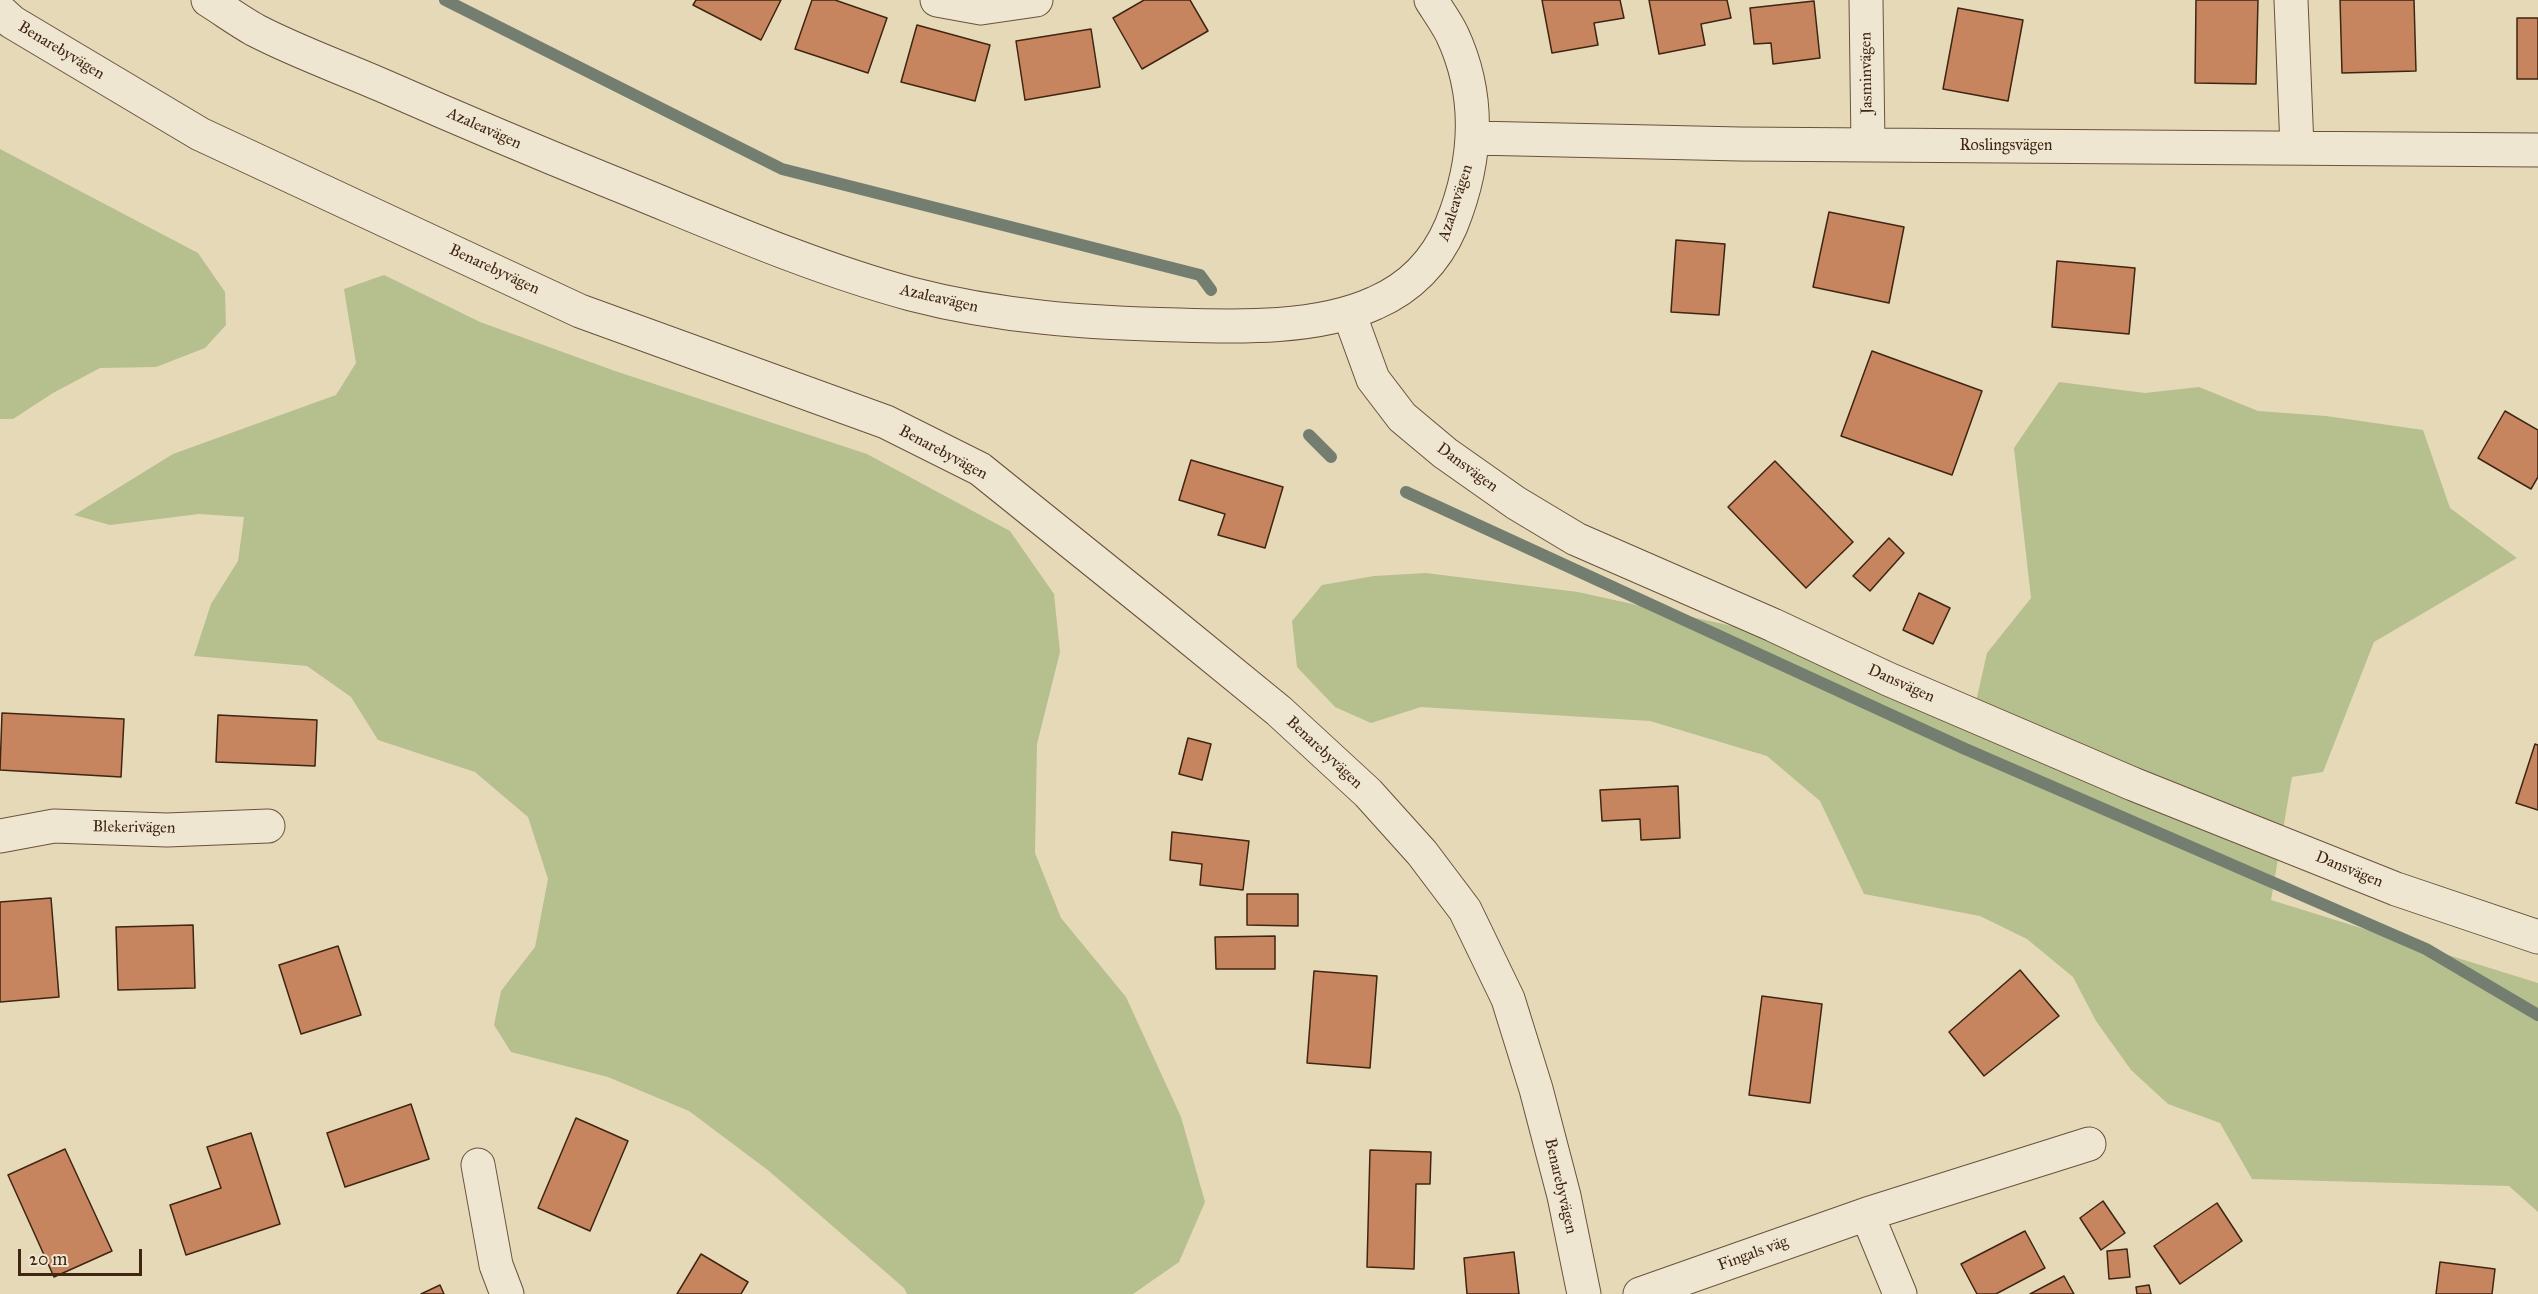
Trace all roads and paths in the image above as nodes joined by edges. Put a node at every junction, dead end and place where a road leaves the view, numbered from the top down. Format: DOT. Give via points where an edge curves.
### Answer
graph roads {
  1 [pos="208,0"];
  2 [pos="937,0"];
  3 [pos="1036,0"];
  4 [pos="1431,0"];
  5 [pos="1866,0"];
  6 [pos="2291,0"];
  7 [pos="4,17"];
  8 [pos="1474,138"];
  9 [pos="1868,145"];
  10 [pos="2297,147"];
  11 [pos="2538,150"];
  12 [pos="1348,313"];
  13 [pos="268,826"];
  14 [pos="0,836"];
  15 [pos="2538,937"];
  16 [pos="2089,1144"];
  17 [pos="478,1165"];
  18 [pos="1867,1214"];
  19 [pos="507,1294"];
  20 [pos="1584,1294"];
  21 [pos="1640,1294"];
  22 [pos="1899,1294"];
  1 -- 12 [label="street, Azaleavägen" via="255,30 528,148 806,259 909,293 1042,319 1110,323 1250,325"];
  2 -- 3 [label="street" via="981,8"];
  4 -- 8 [label="street, Azaleavägen" via="1452,35 1467,77"];
  5 -- 9 [label="street, Jasminvägen"];
  6 -- 10 [label="street"];
  7 -- 20 [label="street, Benarebyvägen" via="200,134 580,311 886,422 980,469 1159,613 1279,711 1368,793 1465,910 1508,999 1536,1089"];
  8 -- 9 [label="street, Roslingsvägen"];
  8 -- 12 [label="street, Azaleavägen" via="1467,180 1440,251 1399,291"];
  9 -- 10 [label="street, Roslingsvägen"];
  10 -- 11 [label="street, Roslingsvägen"];
  12 -- 15 [label="street, Dansvägen" via="1373,379 1402,417 1516,504 1576,539 2133,784 2396,889"];
  13 -- 14 [label="street, Blekerivägen" via="167,830 54,826"];
  16 -- 18 [label="street, Fingals väg"];
  17 -- 19 [label="street" via="496,1265"];
  18 -- 21 [label="street, Fingals väg"];
  18 -- 22 [label="street"];
}
